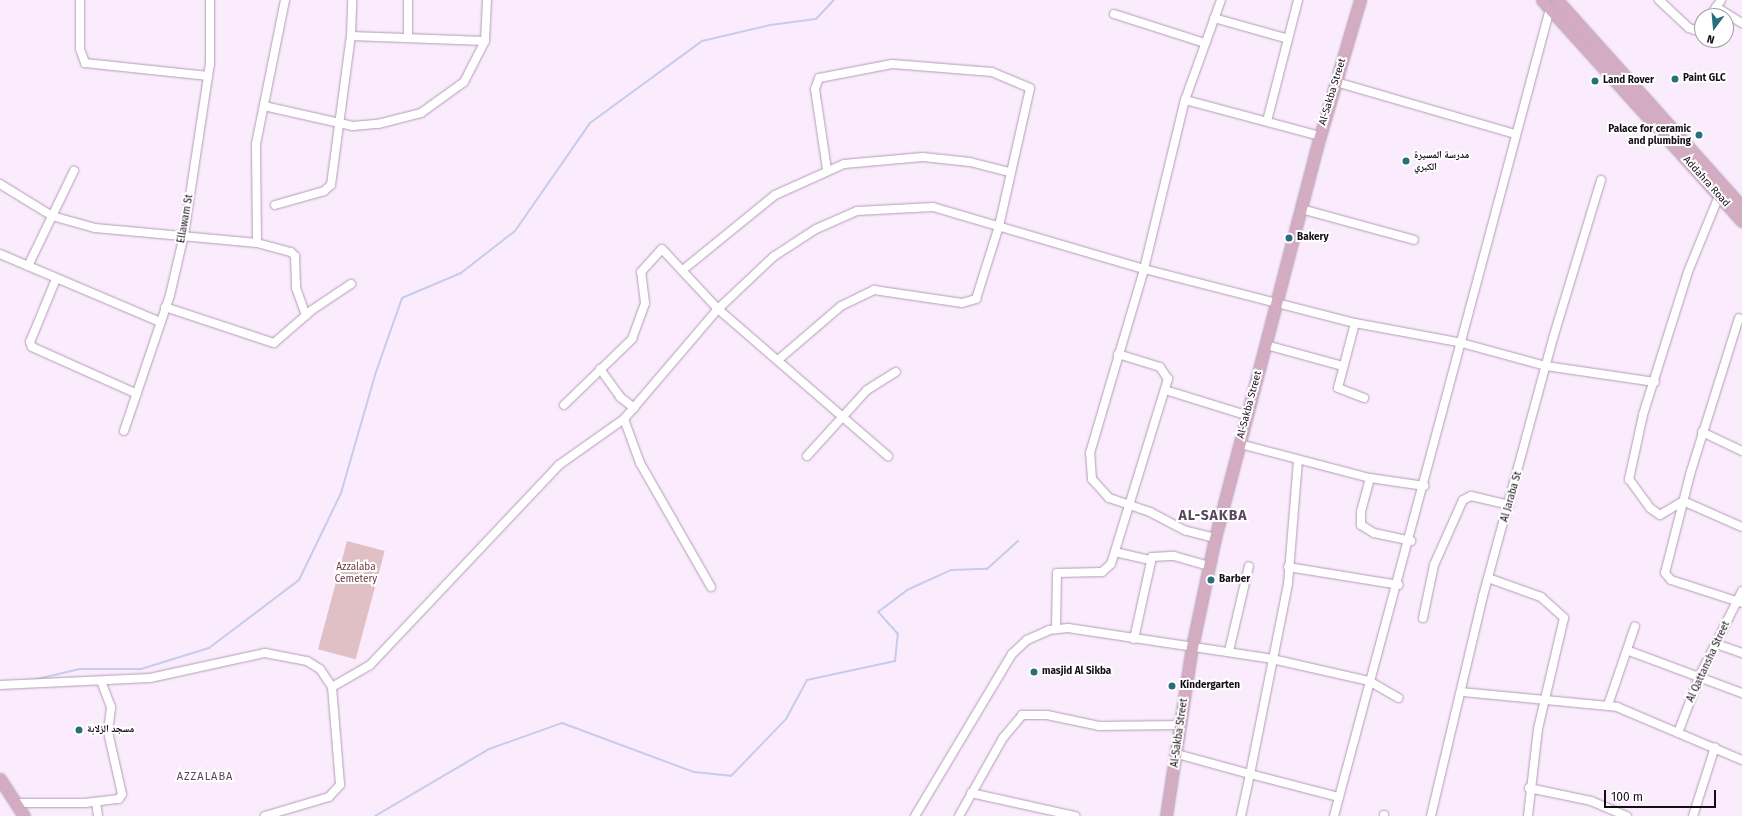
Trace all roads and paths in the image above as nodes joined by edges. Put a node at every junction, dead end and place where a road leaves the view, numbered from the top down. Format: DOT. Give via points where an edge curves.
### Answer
graph roads {
  1 [pos="80,0"];
  2 [pos="210,0"];
  3 [pos="285,0"];
  4 [pos="352,0"];
  5 [pos="408,0"];
  6 [pos="487,0"];
  7 [pos="1221,0"];
  8 [pos="1298,0"];
  9 [pos="1360,0"];
  10 [pos="1542,0"];
  11 [pos="1659,0"];
  12 [pos="1721,0"];
  13 [pos="1553,5"];
  14 [pos="1716,7"];
  15 [pos="1114,14"];
  16 [pos="1214,18"];
  17 [pos="1742,24"];
  18 [pos="1694,27"];
  19 [pos="352,36"];
  20 [pos="408,37"];
  21 [pos="1288,39"];
  22 [pos="486,41"];
  23 [pos="1205,43"];
  24 [pos="208,76"];
  25 [pos="1336,82"];
  26 [pos="1185,100"];
  27 [pos="264,106"];
  28 [pos="1266,121"];
  29 [pos="339,125"];
  30 [pos="1515,134"];
  31 [pos="1320,136"];
  32 [pos="828,169"];
  33 [pos="74,171"];
  34 [pos="1009,172"];
  35 [pos="1602,180"];
  36 [pos="0,184"];
  37 [pos="1725,186"];
  38 [pos="1718,196"];
  39 [pos="275,205"];
  40 [pos="1742,207"];
  41 [pos="1301,209"];
  42 [pos="52,216"];
  43 [pos="1742,222"];
  44 [pos="999,226"];
  45 [pos="184,235"];
  46 [pos="1414,240"];
  47 [pos="257,243"];
  48 [pos="0,254"];
  49 [pos="28,266"];
  50 [pos="684,269"];
  51 [pos="1144,269"];
  52 [pos="56,279"];
  53 [pos="351,284"];
  54 [pos="1278,302"];
  55 [pos="165,307"];
  56 [pos="718,308"];
  57 [pos="306,316"];
  58 [pos="1739,318"];
  59 [pos="160,322"];
  60 [pos="1354,324"];
  61 [pos="1458,342"];
  62 [pos="1266,345"];
  63 [pos="1118,354"];
  64 [pos="778,360"];
  65 [pos="1343,366"];
  66 [pos="1546,366"];
  67 [pos="600,369"];
  68 [pos="896,372"];
  69 [pos="1655,382"];
  70 [pos="1164,390"];
  71 [pos="137,394"];
  72 [pos="1364,398"];
  73 [pos="564,404"];
  74 [pos="634,408"];
  75 [pos="1246,415"];
  76 [pos="842,416"];
  77 [pos="624,420"];
  78 [pos="124,431"];
  79 [pos="1702,432"];
  80 [pos="1240,444"];
  81 [pos="1742,451"];
  82 [pos="806,456"];
  83 [pos="888,456"];
  84 [pos="1298,460"];
  85 [pos="1370,478"];
  86 [pos="1424,486"];
  87 [pos="1683,502"];
  88 [pos="1130,504"];
  89 [pos="1509,505"];
  90 [pos="1742,527"];
  91 [pos="1215,538"];
  92 [pos="1411,541"];
  93 [pos="1115,552"];
  94 [pos="1150,560"];
  95 [pos="1208,566"];
  96 [pos="1249,566"];
  97 [pos="1288,567"];
  98 [pos="1488,578"];
  99 [pos="1399,585"];
  100 [pos="711,587"];
  101 [pos="1742,591"];
  102 [pos="1740,602"];
  103 [pos="1423,618"];
  104 [pos="1635,626"];
  105 [pos="1056,629"];
  106 [pos="1134,639"];
  107 [pos="1716,644"];
  108 [pos="1192,647"];
  109 [pos="1230,651"];
  110 [pos="1629,651"];
  111 [pos="1742,653"];
  112 [pos="1272,659"];
  113 [pos="1699,677"];
  114 [pos="101,681"];
  115 [pos="1369,682"];
  116 [pos="0,685"];
  117 [pos="332,687"];
  118 [pos="1462,692"];
  119 [pos="1742,693"];
  120 [pos="1398,698"];
  121 [pos="1543,702"];
  122 [pos="1608,706"];
  123 [pos="1181,725"];
  124 [pos="1678,733"];
  125 [pos="1715,747"];
  126 [pos="1177,754"];
  127 [pos="1742,760"];
  128 [pos="1250,774"];
  129 [pos="0,779"];
  130 [pos="1529,788"];
  131 [pos="971,793"];
  132 [pos="1339,797"];
  133 [pos="96,802"];
  134 [pos="16,803"];
  135 [pos="24,816"];
  136 [pos="98,816"];
  137 [pos="264,816"];
  138 [pos="915,816"];
  139 [pos="958,816"];
  140 [pos="1075,816"];
  141 [pos="1166,816"];
  142 [pos="1241,816"];
  143 [pos="1334,816"];
  144 [pos="1431,816"];
  145 [pos="1528,816"];
  146 [pos="1627,816"];
  147 [pos="1692,816"];
  1 -- 24 [label="street" via="81,57 85,63"];
  2 -- 24 [label="street, Ellawam St"];
  3 -- 27 [label="street"];
  4 -- 19 [label="street"];
  5 -- 20 [label="street"];
  6 -- 22 [label="street"];
  7 -- 16 [label="street"];
  8 -- 21 [label="street"];
  9 -- 25 [label="main road, Al-Sakba Street"];
  10 -- 13 [label="main road, Addahra Road"];
  11 -- 18 [label="street" via="1689,28"];
  12 -- 14 [label="street"];
  13 -- 30 [label="street"];
  13 -- 37 [label="main road, Addahra Road"];
  13 -- 38 [label="main road, Addahra Road"];
  14 -- 17 [label="street"];
  15 -- 23 [label="street"];
  16 -- 21 [label="street"];
  16 -- 23 [label="street"];
  19 -- 20 [label="street"];
  19 -- 29 [label="street"];
  20 -- 22 [label="street"];
  21 -- 28 [label="street"];
  22 -- 29 [label="street" via="464,82 432,107 378,124"];
  23 -- 26 [label="street"];
  24 -- 45 [label="street, Ellawam St"];
  25 -- 30 [label="street"];
  25 -- 31 [label="main road, Al-Sakba Street"];
  26 -- 28 [label="street"];
  26 -- 51 [label="street"];
  27 -- 29 [label="street"];
  27 -- 47 [label="street" via="256,144"];
  28 -- 31 [label="street"];
  29 -- 39 [label="street" via="329,188"];
  30 -- 61 [label="street"];
  31 -- 41 [label="main road, Al-Sakba Street"];
  32 -- 34 [label="street" via="871,160 923,157 970,162"];
  32 -- 34 [label="street" via="817,80 892,64 992,72 1026,84 1031,96"];
  32 -- 50 [label="street" via="761,204"];
  33 -- 42 [label="street"];
  34 -- 44 [label="street"];
  35 -- 66 [label="street, Al Jaraba St"];
  36 -- 42 [label="street"];
  37 -- 38 [label="street"];
  37 -- 40 [label="main road, Addahra Road"];
  38 -- 43 [label="main road, Addahra Road"];
  38 -- 69 [label="street" via="1688,272"];
  41 -- 46 [label="street"];
  41 -- 54 [label="main road, Al-Sakba Street"];
  42 -- 45 [label="street" via="116,231"];
  42 -- 49 [label="street"];
  44 -- 51 [label="street"];
  44 -- 56 [label="street" via="933,208 857,211 839,217 794,243"];
  44 -- 64 [label="street" via="981,287 970,303 874,290 841,306"];
  45 -- 47 [label="street"];
  45 -- 55 [label="street, Ellawam St"];
  47 -- 57 [label="street" via="294,254 296,288"];
  48 -- 49 [label="street"];
  49 -- 52 [label="street"];
  50 -- 56 [label="street"];
  50 -- 67 [label="street" via="662,249 642,270 645,303 638,327 632,339"];
  51 -- 54 [label="street"];
  51 -- 63 [label="street"];
  52 -- 59 [label="street"];
  52 -- 71 [label="street" via="30,342 32,347"];
  53 -- 57 [label="street"];
  54 -- 60 [label="street"];
  54 -- 62 [label="main road, Al-Sakba Street"];
  55 -- 57 [label="street" via="274,344"];
  55 -- 59 [label="street, Ellawam St"];
  56 -- 64 [label="street"];
  56 -- 74 [label="street"];
  58 -- 79 [label="street"];
  59 -- 71 [label="street, Ellawam St"];
  60 -- 61 [label="street"];
  60 -- 65 [label="street"];
  61 -- 66 [label="street"];
  61 -- 86 [label="street"];
  62 -- 65 [label="street"];
  62 -- 75 [label="main road, Al-Sakba Street"];
  63 -- 70 [label="street" via="1160,367 1168,379"];
  63 -- 88 [label="street" via="1090,463 1096,486 1109,498"];
  64 -- 76 [label="street"];
  65 -- 72 [label="street" via="1338,390"];
  66 -- 69 [label="street"];
  66 -- 89 [label="street, Al Jaraba St"];
  67 -- 73 [label="street"];
  67 -- 74 [label="street" via="620,397"];
  68 -- 76 [label="street" via="867,390"];
  69 -- 87 [label="street" via="1629,479 1650,508 1660,515"];
  70 -- 75 [label="street"];
  70 -- 88 [label="street"];
  71 -- 78 [label="street, Ellawam St"];
  74 -- 77 [label="street"];
  75 -- 80 [label="main road, Al-Sakba Street"];
  76 -- 82 [label="street"];
  76 -- 83 [label="street"];
  77 -- 100 [label="street" via="640,462"];
  77 -- 117 [label="street" via="559,465 370,665"];
  79 -- 81 [label="street"];
  79 -- 87 [label="street"];
  80 -- 84 [label="street"];
  80 -- 91 [label="main road, Al-Sakba Street"];
  84 -- 85 [label="street"];
  84 -- 97 [label="street"];
  85 -- 86 [label="street"];
  85 -- 92 [label="street" via="1361,511 1361,525 1374,533"];
  86 -- 92 [label="street"];
  87 -- 90 [label="street"];
  87 -- 102 [label="street" via="1666,576"];
  88 -- 91 [label="street" via="1186,532"];
  88 -- 93 [label="street"];
  89 -- 98 [label="street, Al Jaraba St"];
  89 -- 103 [label="street" via="1471,496 1463,500 1434,565"];
  91 -- 95 [label="main road, Al-Sakba Street"];
  92 -- 99 [label="street"];
  93 -- 94 [label="street"];
  93 -- 105 [label="street" via="1106,571 1057,573"];
  94 -- 95 [label="street" via="1159,554"];
  94 -- 106 [label="street"];
  95 -- 108 [label="main road, Al-Sakba Street"];
  96 -- 109 [label="street"];
  97 -- 99 [label="street"];
  97 -- 112 [label="street"];
  98 -- 118 [label="street, Al Jaraba St"];
  98 -- 121 [label="street" via="1541,597 1564,618"];
  99 -- 115 [label="street"];
  101 -- 102 [label="street, Al Qattansha Street"];
  102 -- 107 [label="street, Al Qattansha Street"];
  104 -- 110 [label="street"];
  105 -- 106 [label="street" via="1068,628"];
  105 -- 138 [label="street" via="1027,640 1012,654"];
  106 -- 108 [label="street"];
  107 -- 111 [label="street"];
  107 -- 113 [label="street, Al Qattansha Street"];
  108 -- 109 [label="street"];
  108 -- 123 [label="main road, Al-Sakba Street"];
  109 -- 112 [label="street"];
  110 -- 113 [label="street"];
  110 -- 122 [label="street"];
  112 -- 115 [label="street"];
  112 -- 128 [label="street"];
  113 -- 119 [label="street"];
  113 -- 124 [label="street, Al Qattansha Street"];
  114 -- 116 [label="street"];
  114 -- 117 [label="street" via="168,676 231,660 278,654 320,669"];
  114 -- 133 [label="street" via="111,707 108,732 122,794 117,800"];
  115 -- 120 [label="street"];
  115 -- 132 [label="street"];
  117 -- 137 [label="street" via="339,751 339,788 329,797"];
  118 -- 121 [label="street"];
  118 -- 144 [label="street, Al Jaraba St"];
  121 -- 122 [label="street"];
  121 -- 130 [label="street"];
  122 -- 124 [label="street" via="1628,710"];
  123 -- 126 [label="main road, Al-Sakba Street"];
  123 -- 131 [label="street" via="1099,726 1048,715 1022,714 1002,738"];
  124 -- 125 [label="street"];
  125 -- 127 [label="street"];
  125 -- 147 [label="street"];
  126 -- 128 [label="street"];
  126 -- 141 [label="main road, Al-Sakba Street"];
  128 -- 132 [label="street"];
  128 -- 142 [label="street"];
  129 -- 134 [label="main road"];
  130 -- 145 [label="street"];
  130 -- 146 [label="street" via="1591,801"];
  131 -- 139 [label="street"];
  131 -- 140 [label="street"];
  132 -- 143 [label="street"];
  133 -- 134 [label="street"];
  133 -- 136 [label="street"];
  134 -- 135 [label="main road"];
}
